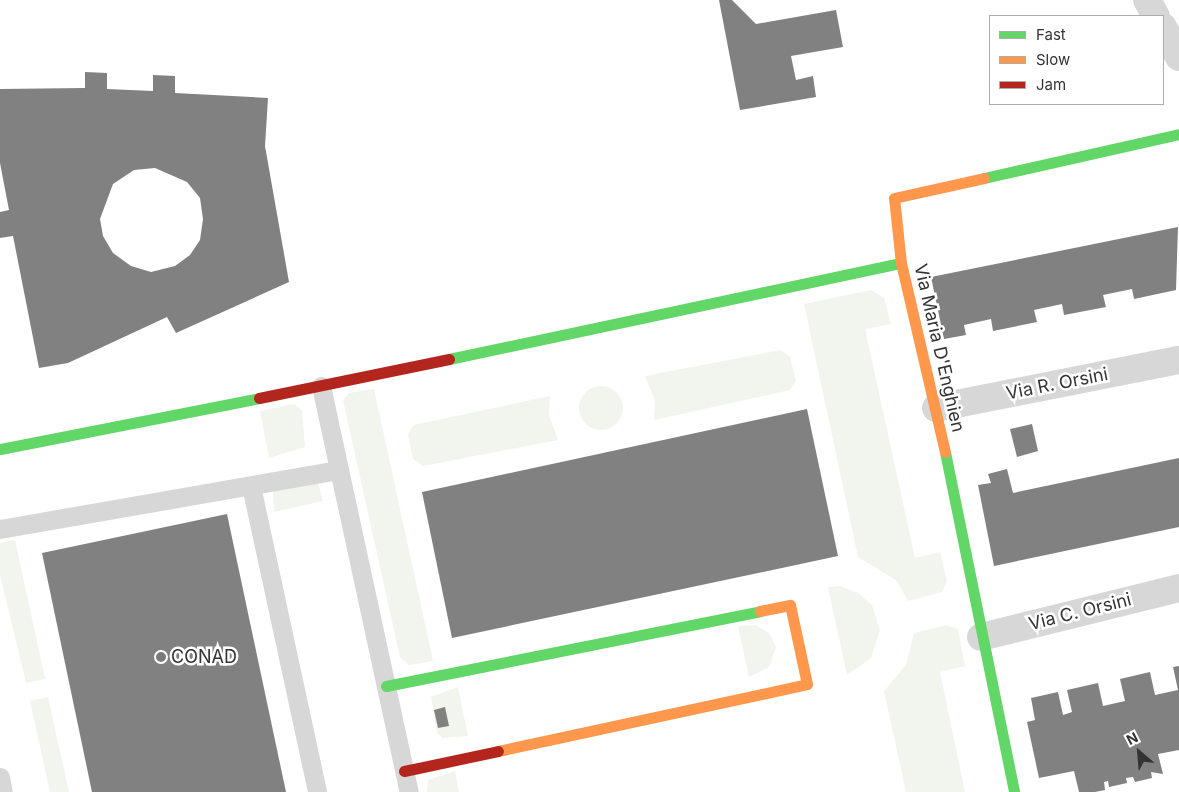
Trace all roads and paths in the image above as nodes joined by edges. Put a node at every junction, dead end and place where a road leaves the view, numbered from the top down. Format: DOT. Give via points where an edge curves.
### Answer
graph roads {
  1 [pos="1148,0"];
  2 [pos="1156,15"];
  3 [pos="1164,30"];
  4 [pos="1179,57"];
  5 [pos="1179,134"];
  6 [pos="901,263"];
  7 [pos="1179,360"];
  8 [pos="321,386"];
  9 [pos="936,408"];
  10 [pos="0,449"];
  11 [pos="339,470"];
  12 [pos="252,486"];
  13 [pos="0,529"];
  14 [pos="1179,588"];
  15 [pos="981,637"];
  16 [pos="386,686"];
  17 [pos="404,771"];
  18 [pos="0,777"];
  19 [pos="3,792"];
  20 [pos="317,792"];
  21 [pos="408,792"];
  22 [pos="1014,792"];
  1 -- 2 [label="street"];
  3 -- 4 [label="street"];
  5 -- 6 [label="street, Via Maria D'Enghien" via="894,198"];
  6 -- 8 [label="street"];
  6 -- 9 [label="street, Via Maria D'Enghien"];
  7 -- 9 [label="street, Via R. Orsini"];
  8 -- 10 [label="street"];
  8 -- 11 [label="lane"];
  9 -- 15 [label="street, Via Maria D'Enghien"];
  11 -- 12 [label="lane"];
  11 -- 16 [label="lane"];
  12 -- 13 [label="lane"];
  12 -- 20 [label="lane"];
  14 -- 15 [label="street, Via C. Orsini"];
  15 -- 22 [label="street, Via Maria D'Enghien"];
  16 -- 17 [label="lane"];
  16 -- 17 [label="street" via="790,605 807,684"];
  17 -- 21 [label="lane"];
  18 -- 19 [label="lane"];
}
